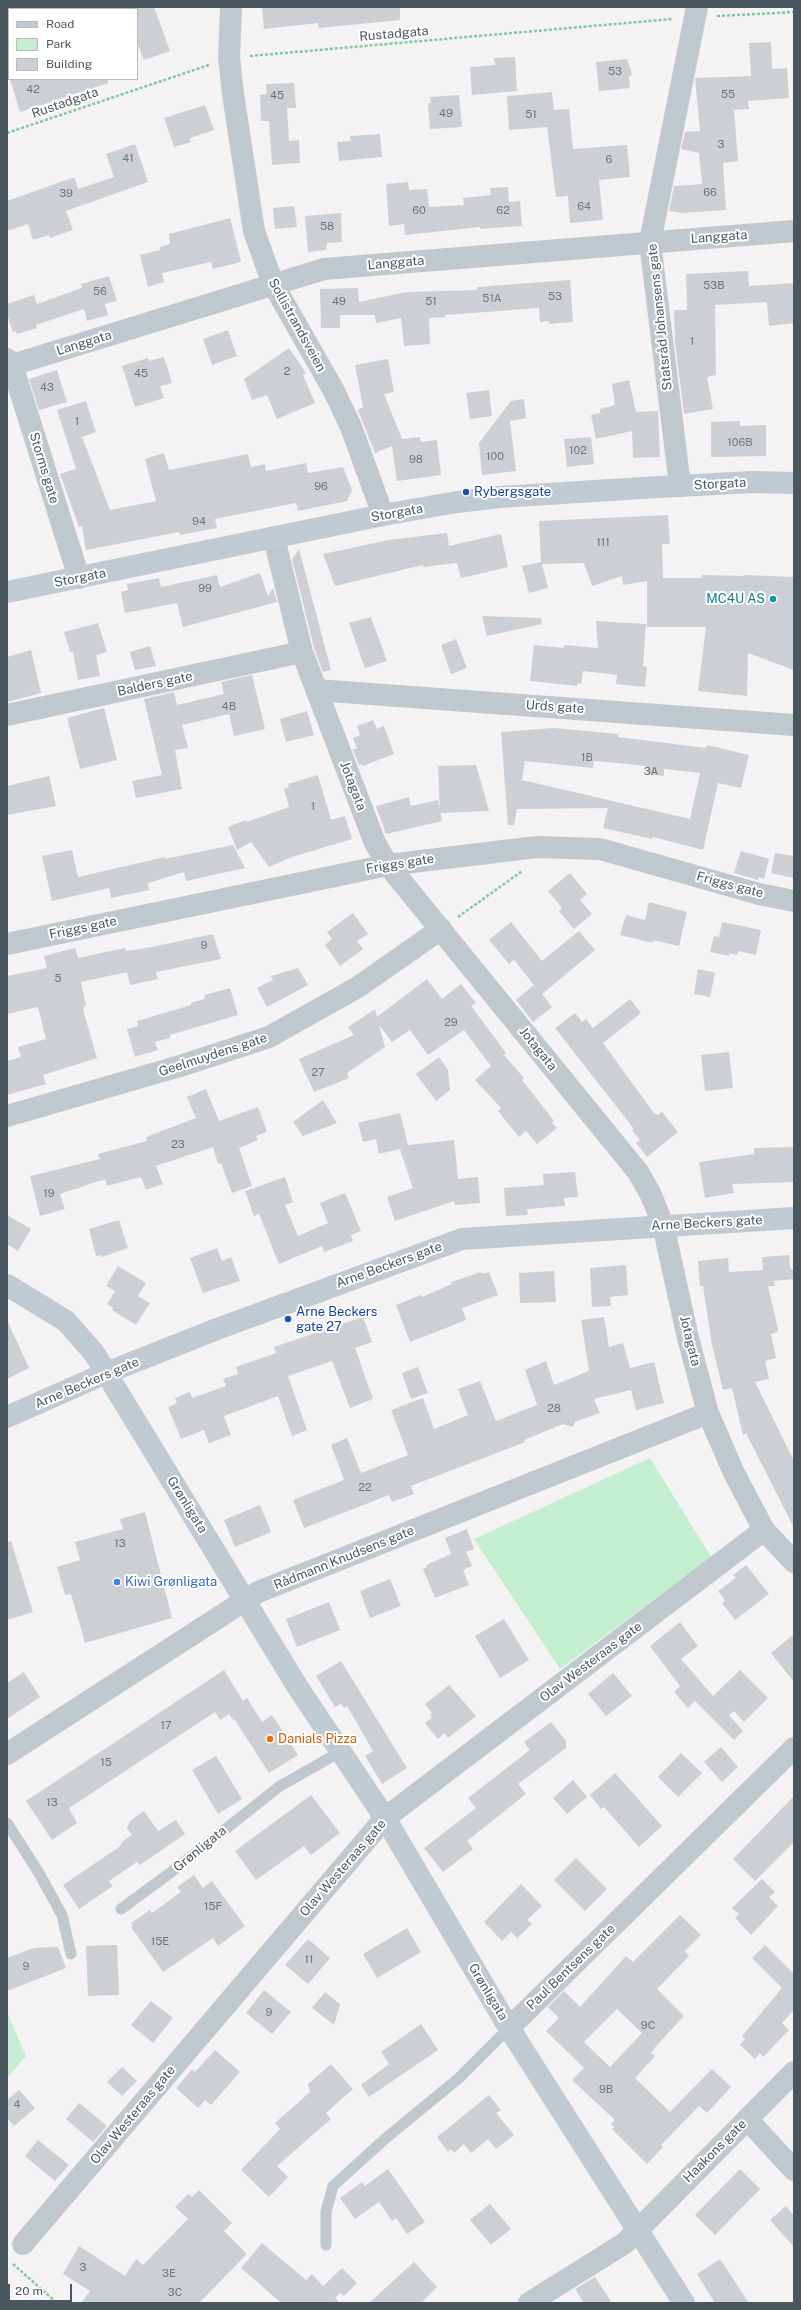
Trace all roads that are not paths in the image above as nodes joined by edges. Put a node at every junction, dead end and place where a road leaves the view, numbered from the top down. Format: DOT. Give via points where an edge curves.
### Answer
graph roads {
  1 [pos="231,7"];
  2 [pos="696,12"];
  3 [pos="794,231"];
  4 [pos="650,242"];
  5 [pos="273,284"];
  6 [pos="10,362"];
  7 [pos="794,483"];
  8 [pos="680,486"];
  9 [pos="383,515"];
  10 [pos="274,538"];
  11 [pos="79,578"];
  12 [pos="7,592"];
  13 [pos="302,652"];
  14 [pos="316,690"];
  15 [pos="7,715"];
  16 [pos="794,725"];
  17 [pos="388,865"];
  18 [pos="794,900"];
  19 [pos="441,929"];
  20 [pos="7,944"];
  21 [pos="7,1116"];
  22 [pos="794,1218"];
  23 [pos="663,1225"];
  24 [pos="7,1285"];
  25 [pos="106,1373"];
  26 [pos="708,1413"];
  27 [pos="7,1417"];
  28 [pos="764,1530"];
  29 [pos="794,1562"];
  30 [pos="244,1600"];
  31 [pos="794,1748"];
  32 [pos="340,1752"];
  33 [pos="7,1754"];
  34 [pos="384,1818"];
  35 [pos="7,1823"];
  36 [pos="121,1909"];
  37 [pos="71,1954"];
  38 [pos="509,2028"];
  39 [pos="794,2072"];
  40 [pos="747,2119"];
  41 [pos="794,2170"];
  42 [pos="638,2231"];
  43 [pos="24,2244"];
  44 [pos="326,2245"];
  45 [pos="529,2303"];
  46 [pos="684,2303"];
  1 -- 5 [label="street, Sollistrandsveien" via="229,58 254,231"];
  2 -- 4 [label="street, Statsråd Johansens gate"];
  3 -- 4 [label="street, Langgata"];
  4 -- 5 [label="street, Langgata" via="324,269"];
  4 -- 8 [label="street, Statsråd Johansens gate"];
  5 -- 6 [label="street, Langgata"];
  5 -- 9 [label="street, Sollistrandsveien" via="348,420"];
  6 -- 11 [label="street, Storms gate"];
  7 -- 8 [label="main road, Storgata"];
  8 -- 9 [label="main road, Storgata" via="500,496"];
  9 -- 10 [label="main road, Storgata"];
  10 -- 11 [label="main road, Storgata"];
  10 -- 13 [label="street, Jotagata"];
  11 -- 12 [label="main road, Storgata"];
  13 -- 14 [label="street, Jotagata"];
  13 -- 15 [label="street, Balders gate"];
  14 -- 16 [label="street, Urds gate"];
  14 -- 17 [label="street, Jotagata" via="376,843"];
  17 -- 18 [label="street, Friggs gate" via="537,847 600,849 759,894"];
  17 -- 19 [label="street, Jotagata"];
  17 -- 20 [label="street, Friggs gate"];
  19 -- 21 [label="street, Geelmuydens gate" via="358,987 269,1037 180,1066"];
  19 -- 23 [label="street, Jotagata" via="638,1172"];
  22 -- 23 [label="main road, Arne Beckers gate"];
  23 -- 25 [label="main road, Arne Beckers gate" via="462,1239 310,1294"];
  23 -- 26 [label="street, Jotagata"];
  24 -- 25 [label="main road, Grønligata" via="66,1321 94,1353"];
  25 -- 27 [label="main road, Arne Beckers gate"];
  25 -- 30 [label="main road, Grønligata"];
  26 -- 28 [label="street, Jotagata" via="734,1473"];
  26 -- 30 [label="street, Rådmann Knudsens gate"];
  28 -- 29 [label="street, Jotagata"];
  28 -- 34 [label="street, Olav Westeraas gate"];
  30 -- 32 [label="main road, Grønligata"];
  30 -- 33 [label="street, Rådmann Knudsens gate"];
  31 -- 38 [label="street, Paul Bentsens gate"];
  32 -- 34 [label="main road, Grønligata"];
  32 -- 36 [label="lane, Grønligata" via="280,1786 170,1874"];
  34 -- 38 [label="main road, Grønligata"];
  34 -- 43 [label="street, Olav Westeraas gate"];
  35 -- 37 [label="lane" via="62,1915"];
  38 -- 42 [label="main road, Grønligata"];
  38 -- 44 [label="lane, Paul Bentsens gate" via="459,2078 332,2186 326,2212"];
  39 -- 40 [label="street, Haakons gate"];
  40 -- 41 [label="street"];
  40 -- 42 [label="street, Haakons gate"];
  42 -- 45 [label="street" via="624,2243"];
  42 -- 46 [label="main road, Grønligata"];
}
